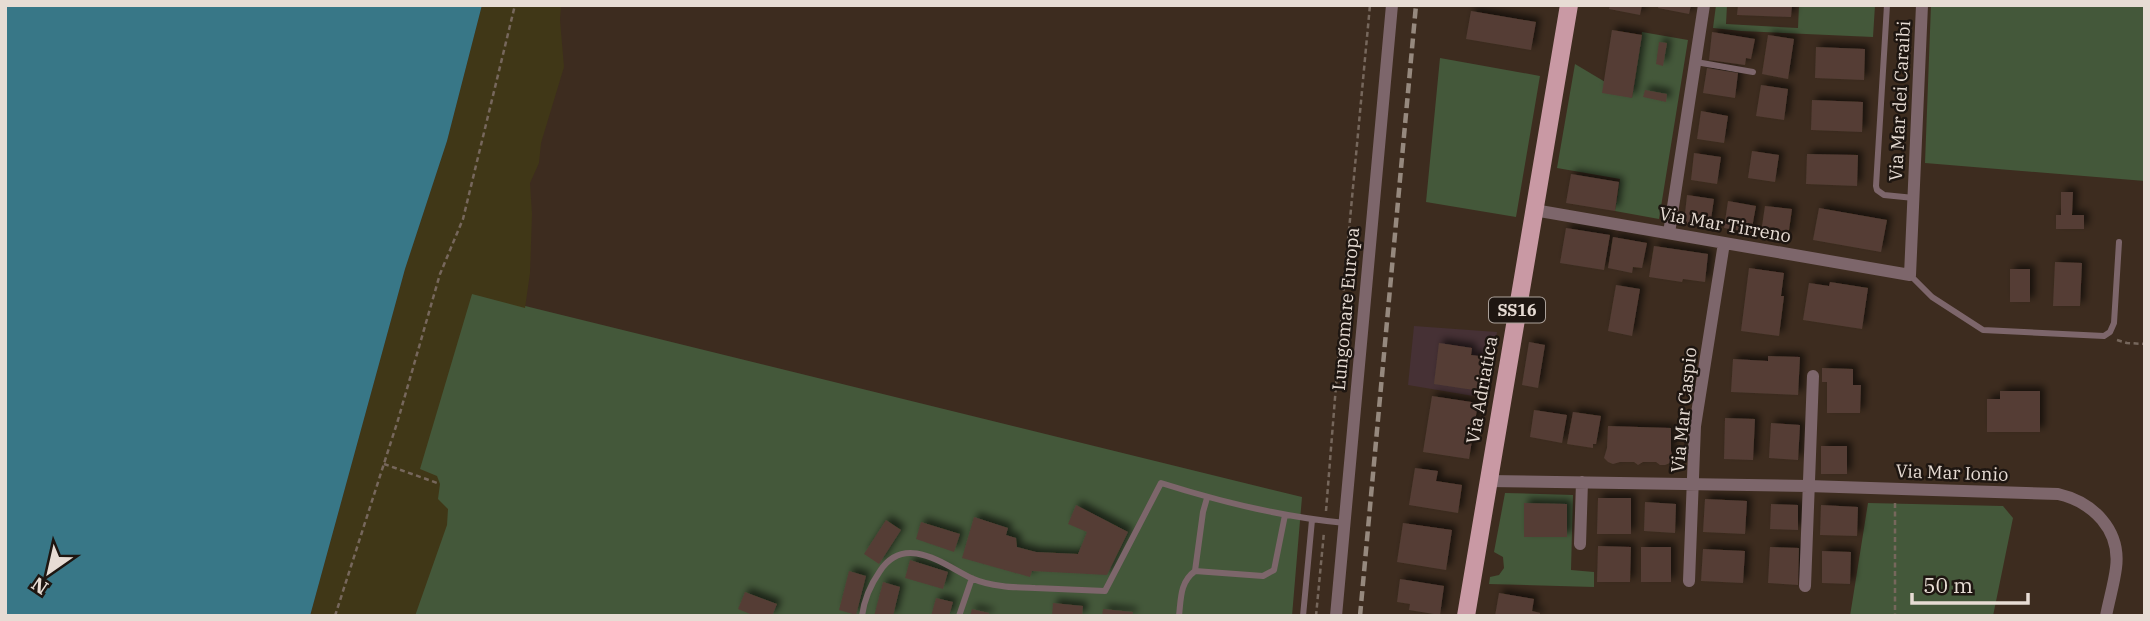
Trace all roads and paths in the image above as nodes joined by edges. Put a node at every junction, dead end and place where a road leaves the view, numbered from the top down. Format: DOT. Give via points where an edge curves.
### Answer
graph roads {
  1 [pos="515,5"];
  2 [pos="1370,5"];
  3 [pos="1392,5"];
  4 [pos="1569,5"];
  5 [pos="1704,5"];
  6 [pos="1887,5"];
  7 [pos="1922,5"];
  8 [pos="1696,62"];
  9 [pos="1753,72"];
  10 [pos="1913,198"];
  11 [pos="1534,210"];
  12 [pos="1669,233"];
  13 [pos="2119,242"];
  14 [pos="1724,243"];
  15 [pos="1910,275"];
  16 [pos="2104,335"];
  17 [pos="2145,344"];
  18 [pos="1813,376"];
  19 [pos="384,464"];
  20 [pos="1488,481"];
  21 [pos="1582,482"];
  22 [pos="440,484"];
  23 [pos="1693,484"];
  24 [pos="1808,486"];
  25 [pos="1895,489"];
  26 [pos="1207,498"];
  27 [pos="1285,515"];
  28 [pos="1312,520"];
  29 [pos="1325,521"];
  30 [pos="1345,523"];
  31 [pos="1580,544"];
  32 [pos="1195,571"];
  33 [pos="972,578"];
  34 [pos="1689,581"];
  35 [pos="1805,586"];
  36 [pos="335,616"];
  37 [pos="862,616"];
  38 [pos="959,616"];
  39 [pos="1180,616"];
  40 [pos="1303,616"];
  41 [pos="1316,616"];
  42 [pos="1336,616"];
  43 [pos="1466,616"];
  44 [pos="1895,616"];
  45 [pos="2106,616"];
  1 -- 19 [label="path" via="463,219 440,274"];
  2 -- 29 [label="path"];
  3 -- 30 [label="street, Lungomare Europa"];
  4 -- 11 [label="main road, Via Adriatica / SS16"];
  5 -- 8 [label="street"];
  6 -- 10 [label="lane, Via Mar dei Caraibi" via="1876,186 1884,194"];
  7 -- 10 [label="street, Via Mar dei Caraibi"];
  8 -- 9 [label="lane"];
  8 -- 12 [label="street"];
  10 -- 15 [label="street, Via Mar dei Caraibi"];
  11 -- 12 [label="street, Via Mar Tirreno"];
  11 -- 20 [label="main road, Via Adriatica / SS16"];
  12 -- 14 [label="street, Via Mar Tirreno"];
  13 -- 16 [label="lane" via="2114,323"];
  14 -- 15 [label="street, Via Mar Tirreno"];
  14 -- 23 [label="street, Via Mar Caspio" via="1695,426"];
  15 -- 16 [label="lane" via="1932,297 1983,330"];
  16 -- 17 [label="path"];
  18 -- 24 [label="street"];
  19 -- 22 [label="path"];
  19 -- 36 [label="path"];
  20 -- 21 [label="street, Via Mar Ionio"];
  20 -- 43 [label="main road, Via Adriatica / SS16"];
  21 -- 23 [label="street, Via Mar Ionio"];
  21 -- 31 [label="street"];
  23 -- 24 [label="street, Via Mar Ionio"];
  23 -- 34 [label="street, Via Mar Caspio"];
  24 -- 25 [label="street, Via Mar Ionio"];
  24 -- 35 [label="street"];
  25 -- 44 [label="path"];
  25 -- 45 [label="street, Via Mar Ionio" via="2058,494 2081,501 2111,534 2116,568"];
  26 -- 27 [label="lane"];
  26 -- 32 [label="lane"];
  26 -- 33 [label="lane" via="1161,483 1105,592 1003,586"];
  27 -- 28 [label="lane"];
  27 -- 32 [label="lane" via="1274,570 1263,576"];
  28 -- 29 [label="lane"];
  28 -- 40 [label="lane"];
  29 -- 30 [label="lane"];
  29 -- 41 [label="path"];
  30 -- 42 [label="street, Lungomare Europa"];
  32 -- 39 [label="lane" via="1182,589"];
  33 -- 37 [label="lane" via="938,559 907,553 883,566"];
  33 -- 38 [label="lane"];
}
